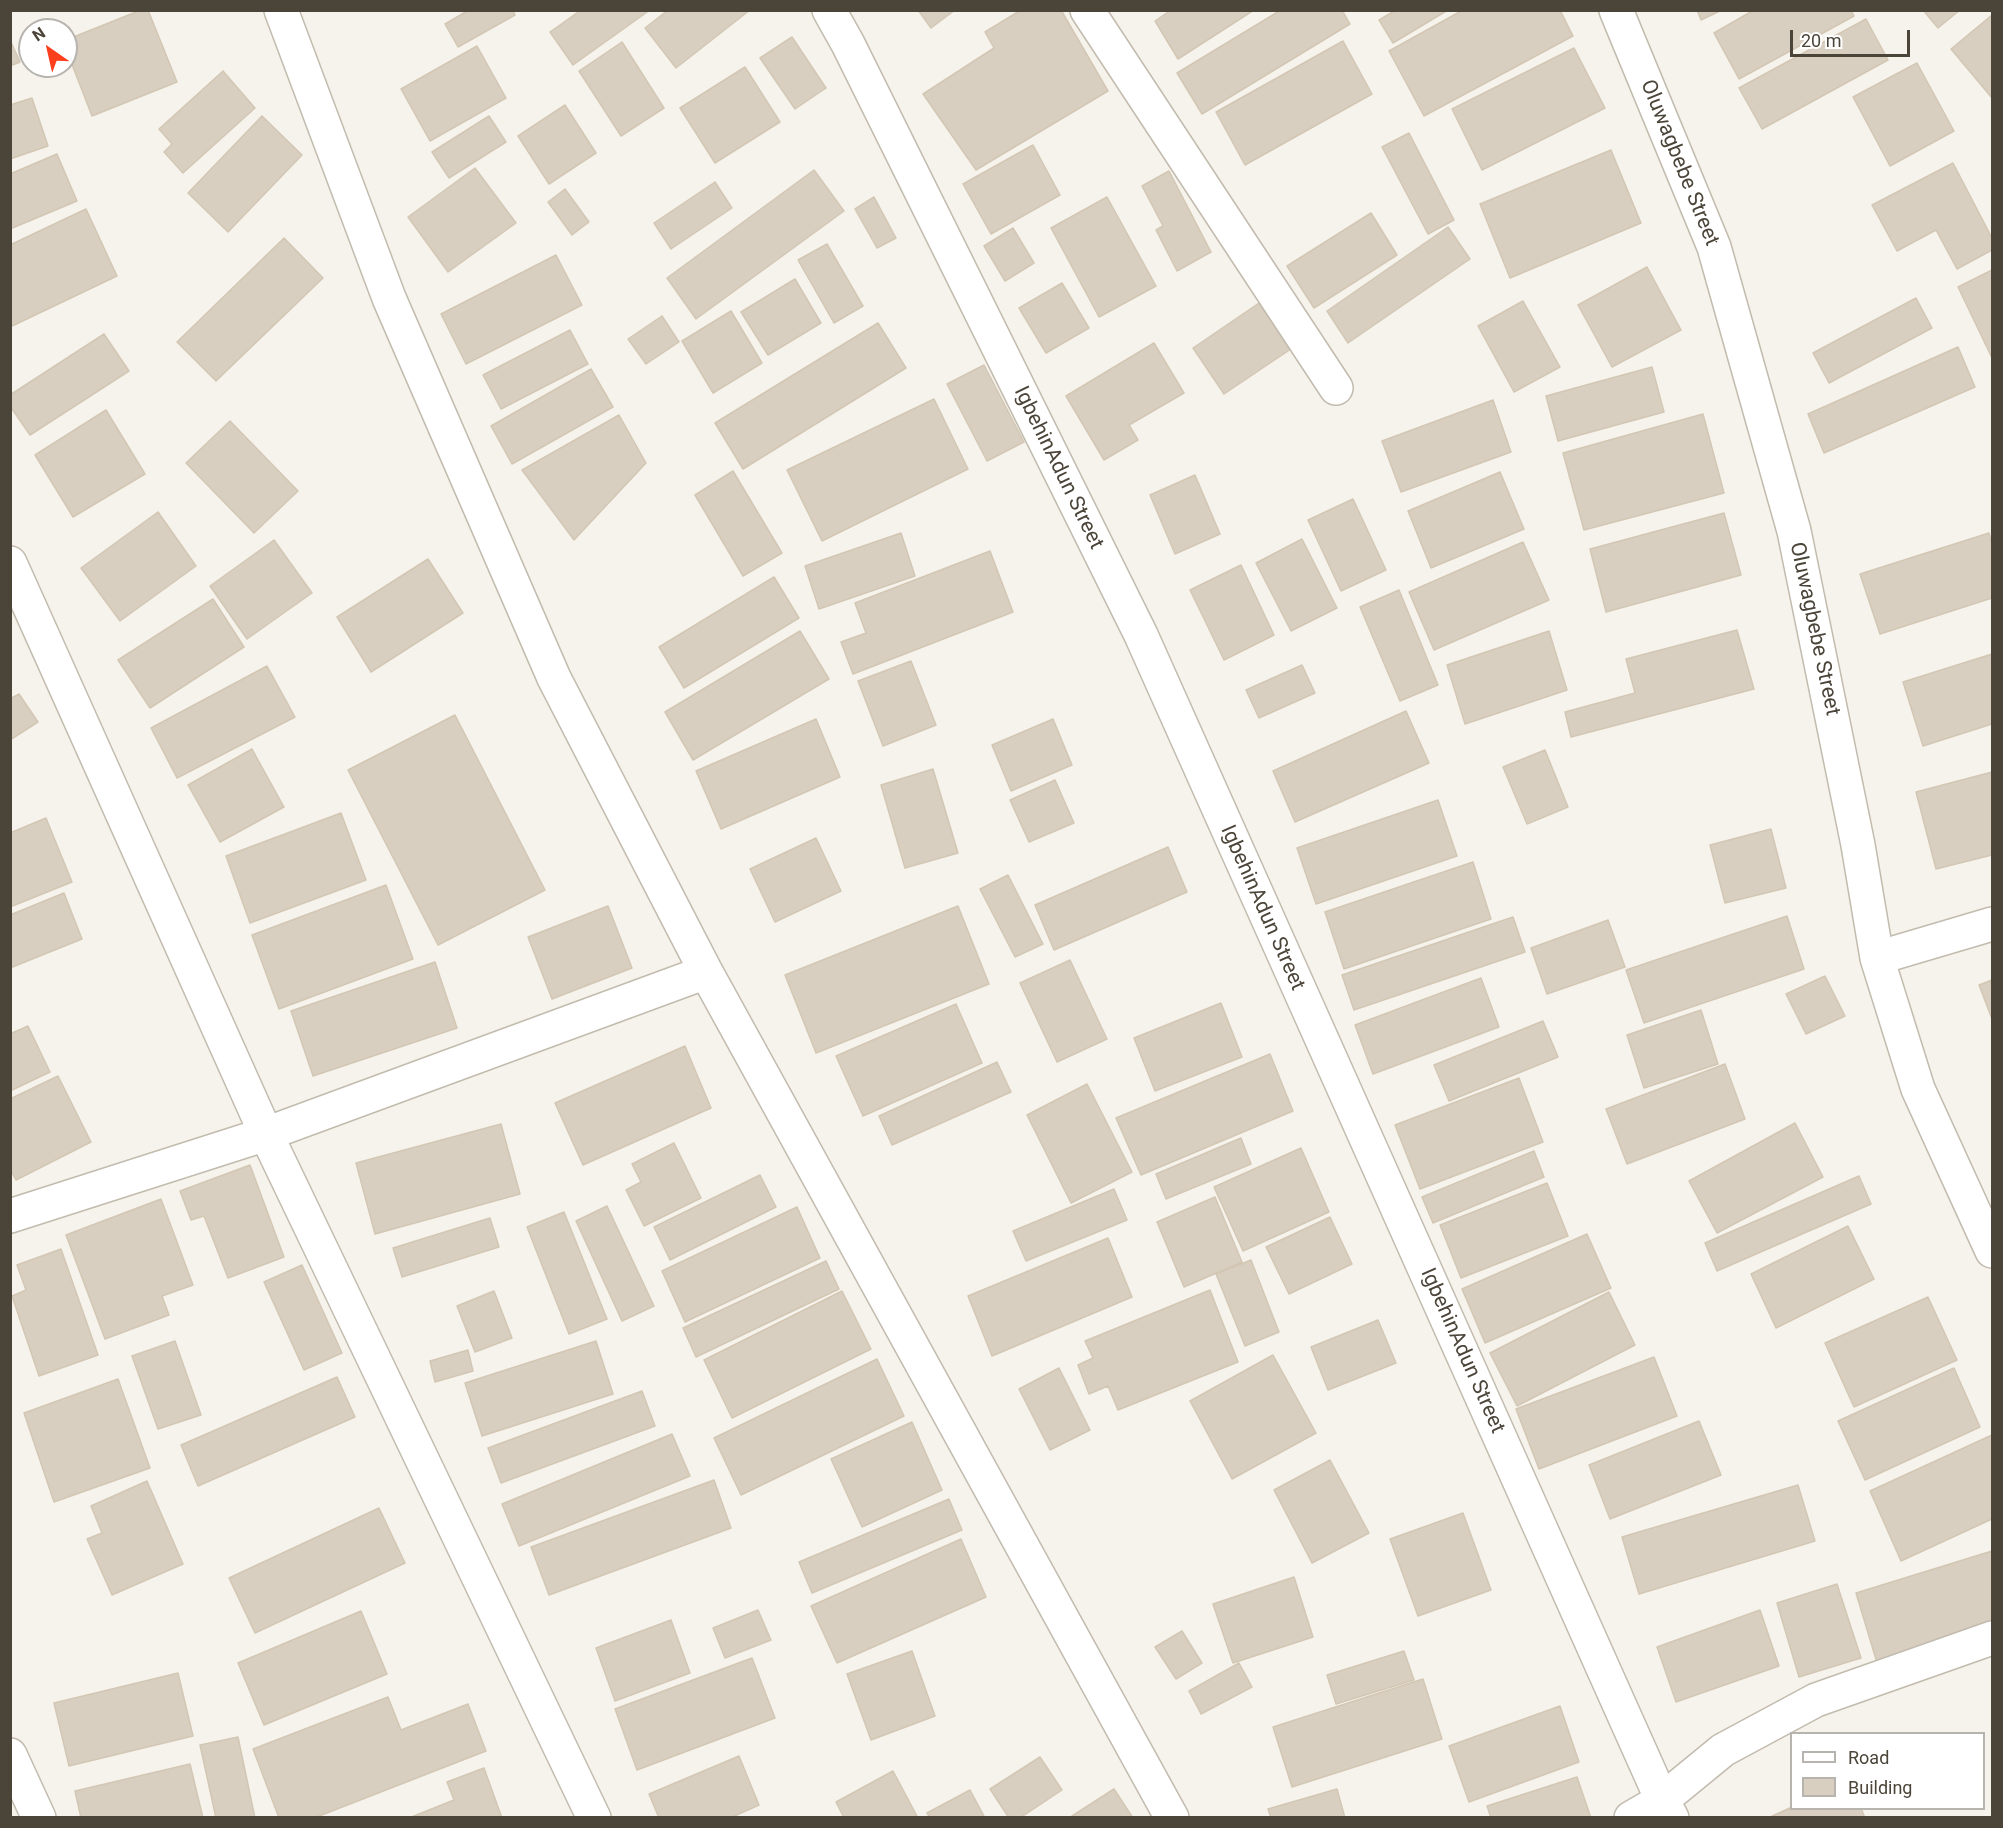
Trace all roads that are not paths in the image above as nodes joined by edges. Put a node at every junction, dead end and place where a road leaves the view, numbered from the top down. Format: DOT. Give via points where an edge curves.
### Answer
graph roads {
  1 [pos="281,10"];
  2 [pos="828,10"];
  3 [pos="1087,10"];
  4 [pos="1616,10"];
  5 [pos="1336,388"];
  6 [pos="10,563"];
  7 [pos="1992,924"];
  8 [pos="1877,958"];
  9 [pos="706,972"];
  10 [pos="266,1134"];
  11 [pos="10,1216"];
  12 [pos="1992,1251"];
  13 [pos="1992,1638"];
  14 [pos="10,1755"];
  15 [pos="1667,1809"];
  16 [pos="39,1818"];
  17 [pos="594,1818"];
  18 [pos="1172,1818"];
  19 [pos="1631,1818"];
  1 -- 9 [label="street" via="389,298 554,678"];
  2 -- 15 [label="street, IgbehinAdun Street" via="854,55 1141,635"];
  3 -- 5 [label="street"];
  4 -- 8 [label="street, Oluwagbebe Street" via="1714,247 1794,531"];
  6 -- 10 [label="street"];
  7 -- 8 [label="street"];
  8 -- 12 [label="street, Oluwagbebe Street" via="1918,1089"];
  9 -- 10 [label="street"];
  9 -- 18 [label="street"];
  10 -- 11 [label="street"];
  10 -- 17 [label="street"];
  13 -- 15 [label="street" via="1816,1700 1723,1750"];
  14 -- 16 [label="street"];
  15 -- 19 [label="street"];
}
